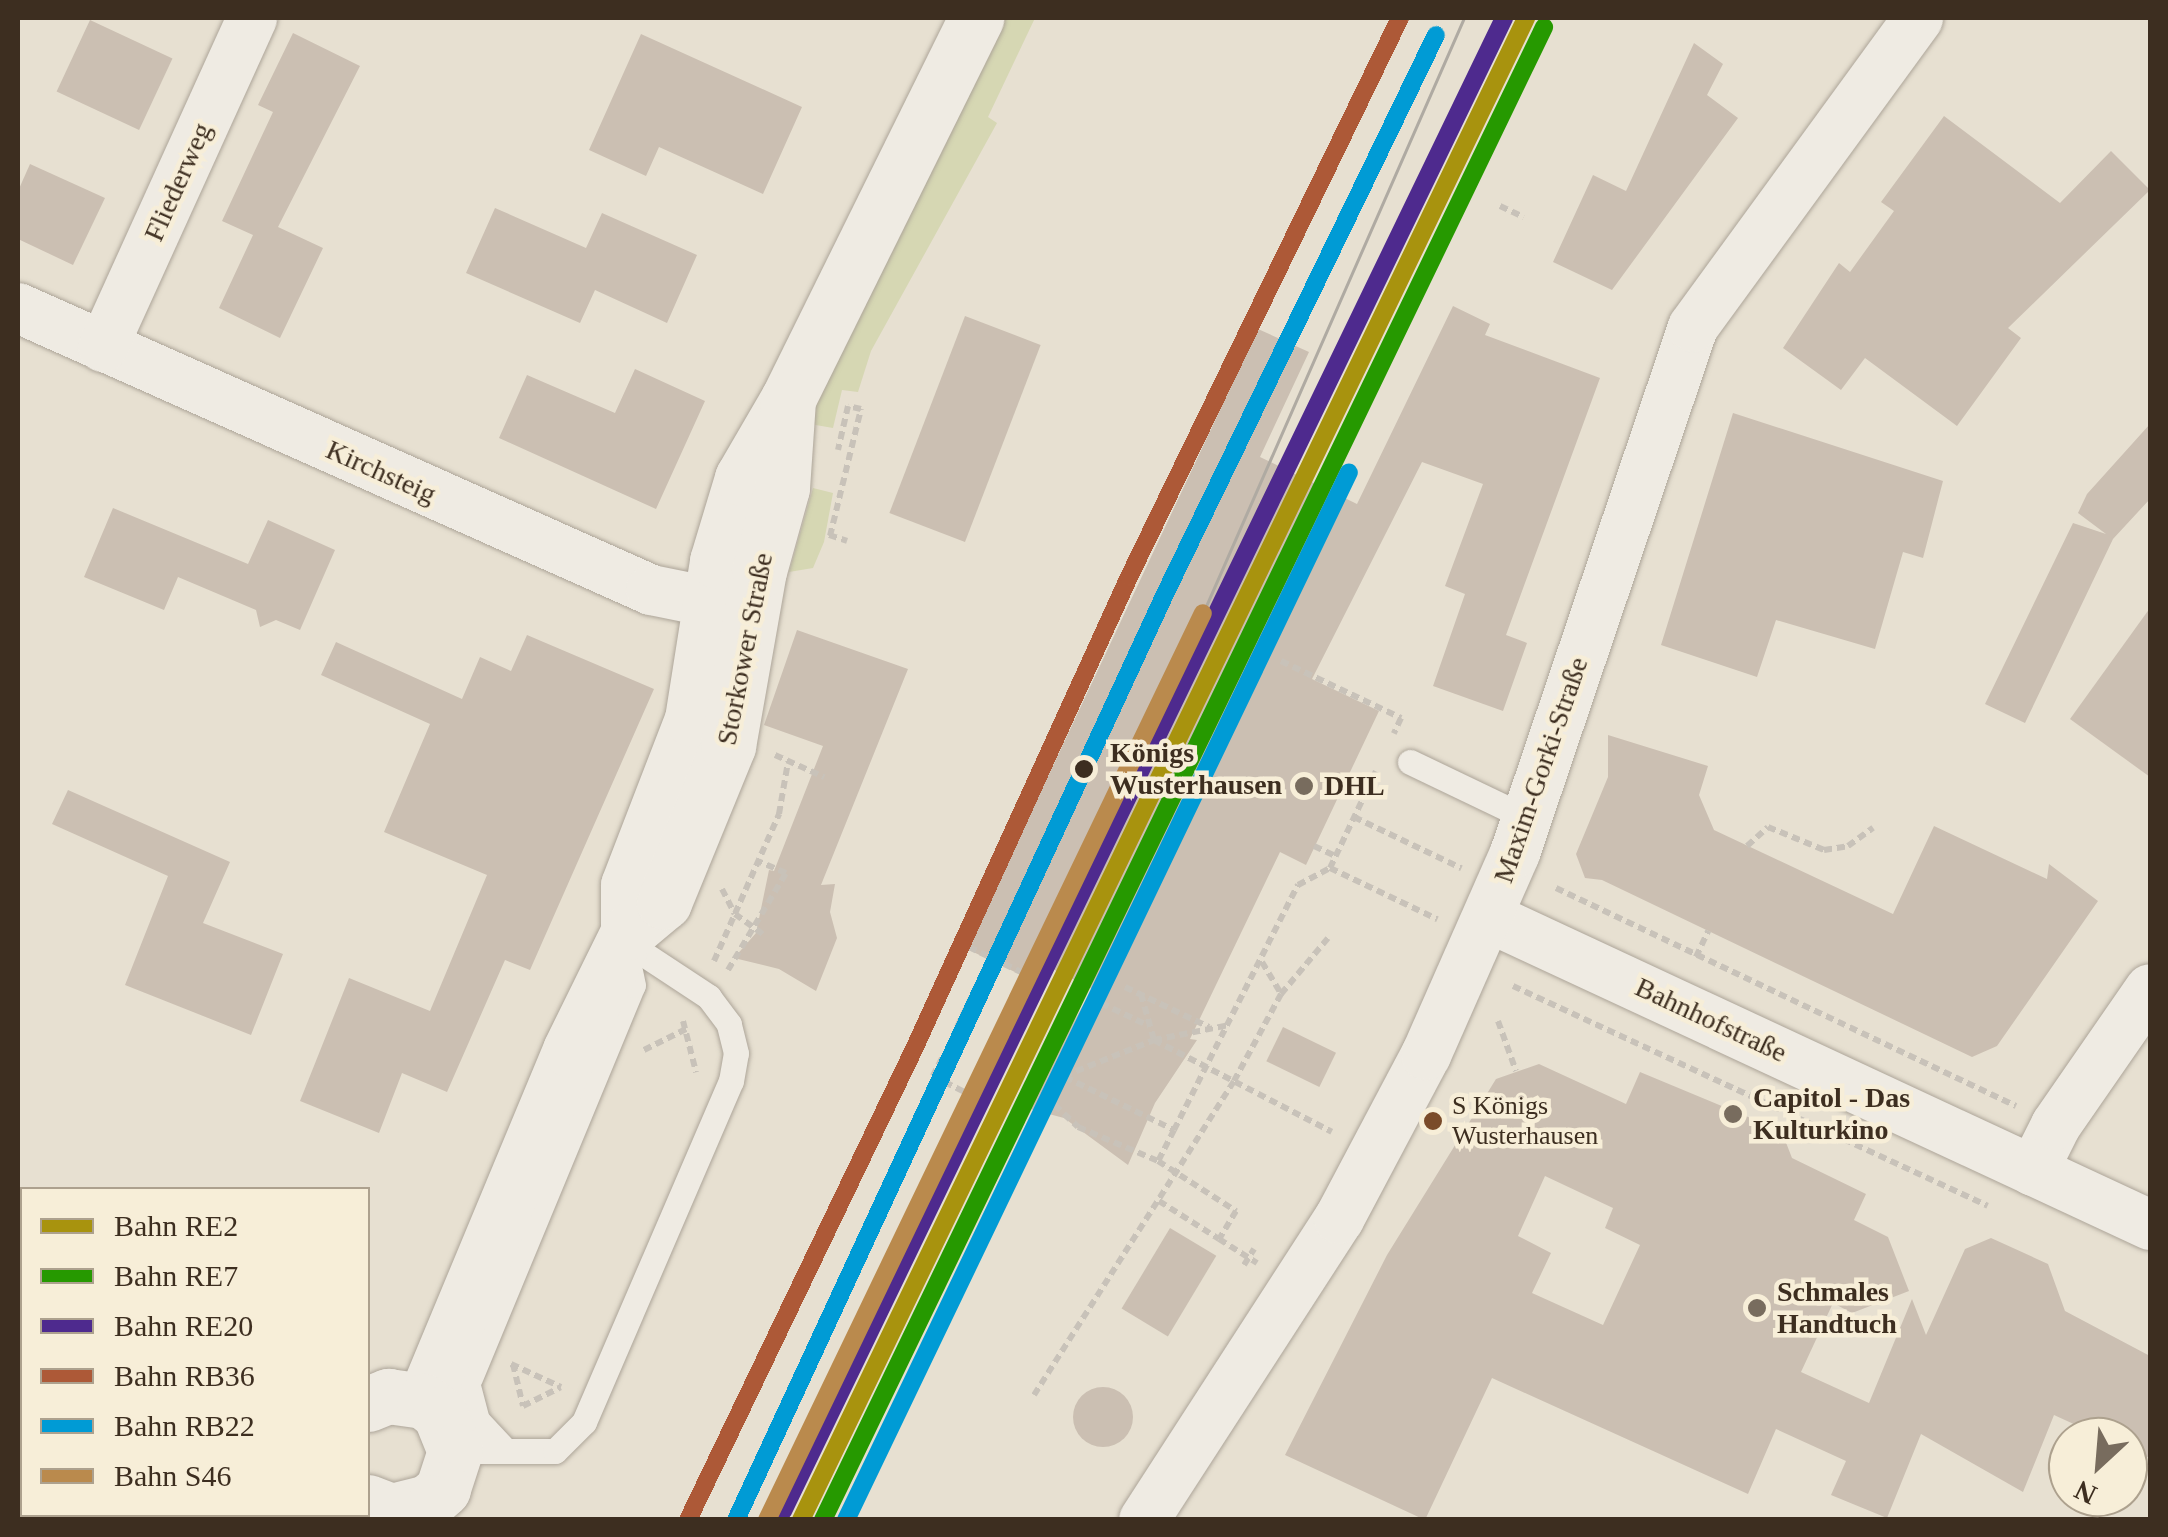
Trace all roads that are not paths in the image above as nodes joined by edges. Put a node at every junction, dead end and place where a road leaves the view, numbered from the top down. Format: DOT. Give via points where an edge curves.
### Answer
graph roads {
  1 [pos="252,18"];
  2 [pos="976,18"];
  3 [pos="1918,18"];
  4 [pos="18,308"];
  5 [pos="103,347"];
  6 [pos="731,607"];
  7 [pos="1410,762"];
  8 [pos="1527,818"];
  9 [pos="1470,905"];
  10 [pos="626,937"];
  11 [pos="691,984"];
  12 [pos="2150,989"];
  13 [pos="622,1014"];
  14 [pos="2033,1171"];
  15 [pos="2150,1225"];
  16 [pos="459,1362"];
  17 [pos="370,1403"];
  18 [pos="479,1450"];
  19 [pos="398,1511"];
  20 [pos="1144,1520"];
  1 -- 5 [label="street, Fliederweg"];
  2 -- 6 [label="main road, Storkower Straße" via="788,399 742,478"];
  3 -- 8 [label="street, Maxim-Gorki-Straße" via="1693,327"];
  4 -- 5 [label="street, Kirchsteig"];
  5 -- 6 [label="street, Kirchsteig" via="651,590"];
  6 -- 10 [label="main road, Storkower Straße" via="628,885"];
  7 -- 8 [label="lane"];
  8 -- 9 [label="street, Maxim-Gorki-Straße"];
  9 -- 14 [label="street, Bahnhofstraße"];
  9 -- 20 [label="street, Maxim-Gorki-Straße" via="1376,1156"];
  10 -- 11 [label="lane"];
  10 -- 13 [label="lane" via="634,985"];
  10 -- 16 [label="main road, Storkower Straße" via="570,1050"];
  11 -- 13 [label="lane" via="665,982"];
  11 -- 18 [label="lane" via="730,1024 736,1053 731,1080 596,1406 555,1451"];
  12 -- 14 [label="street" via="2056,1125"];
  13 -- 16 [label="lane"];
  14 -- 15 [label="street, Bahnhofstraße"];
  16 -- 17 [label="main road"];
  16 -- 18 [label="main road" via="440,1414"];
  18 -- 19 [label="main road" via="443,1489"];
}
